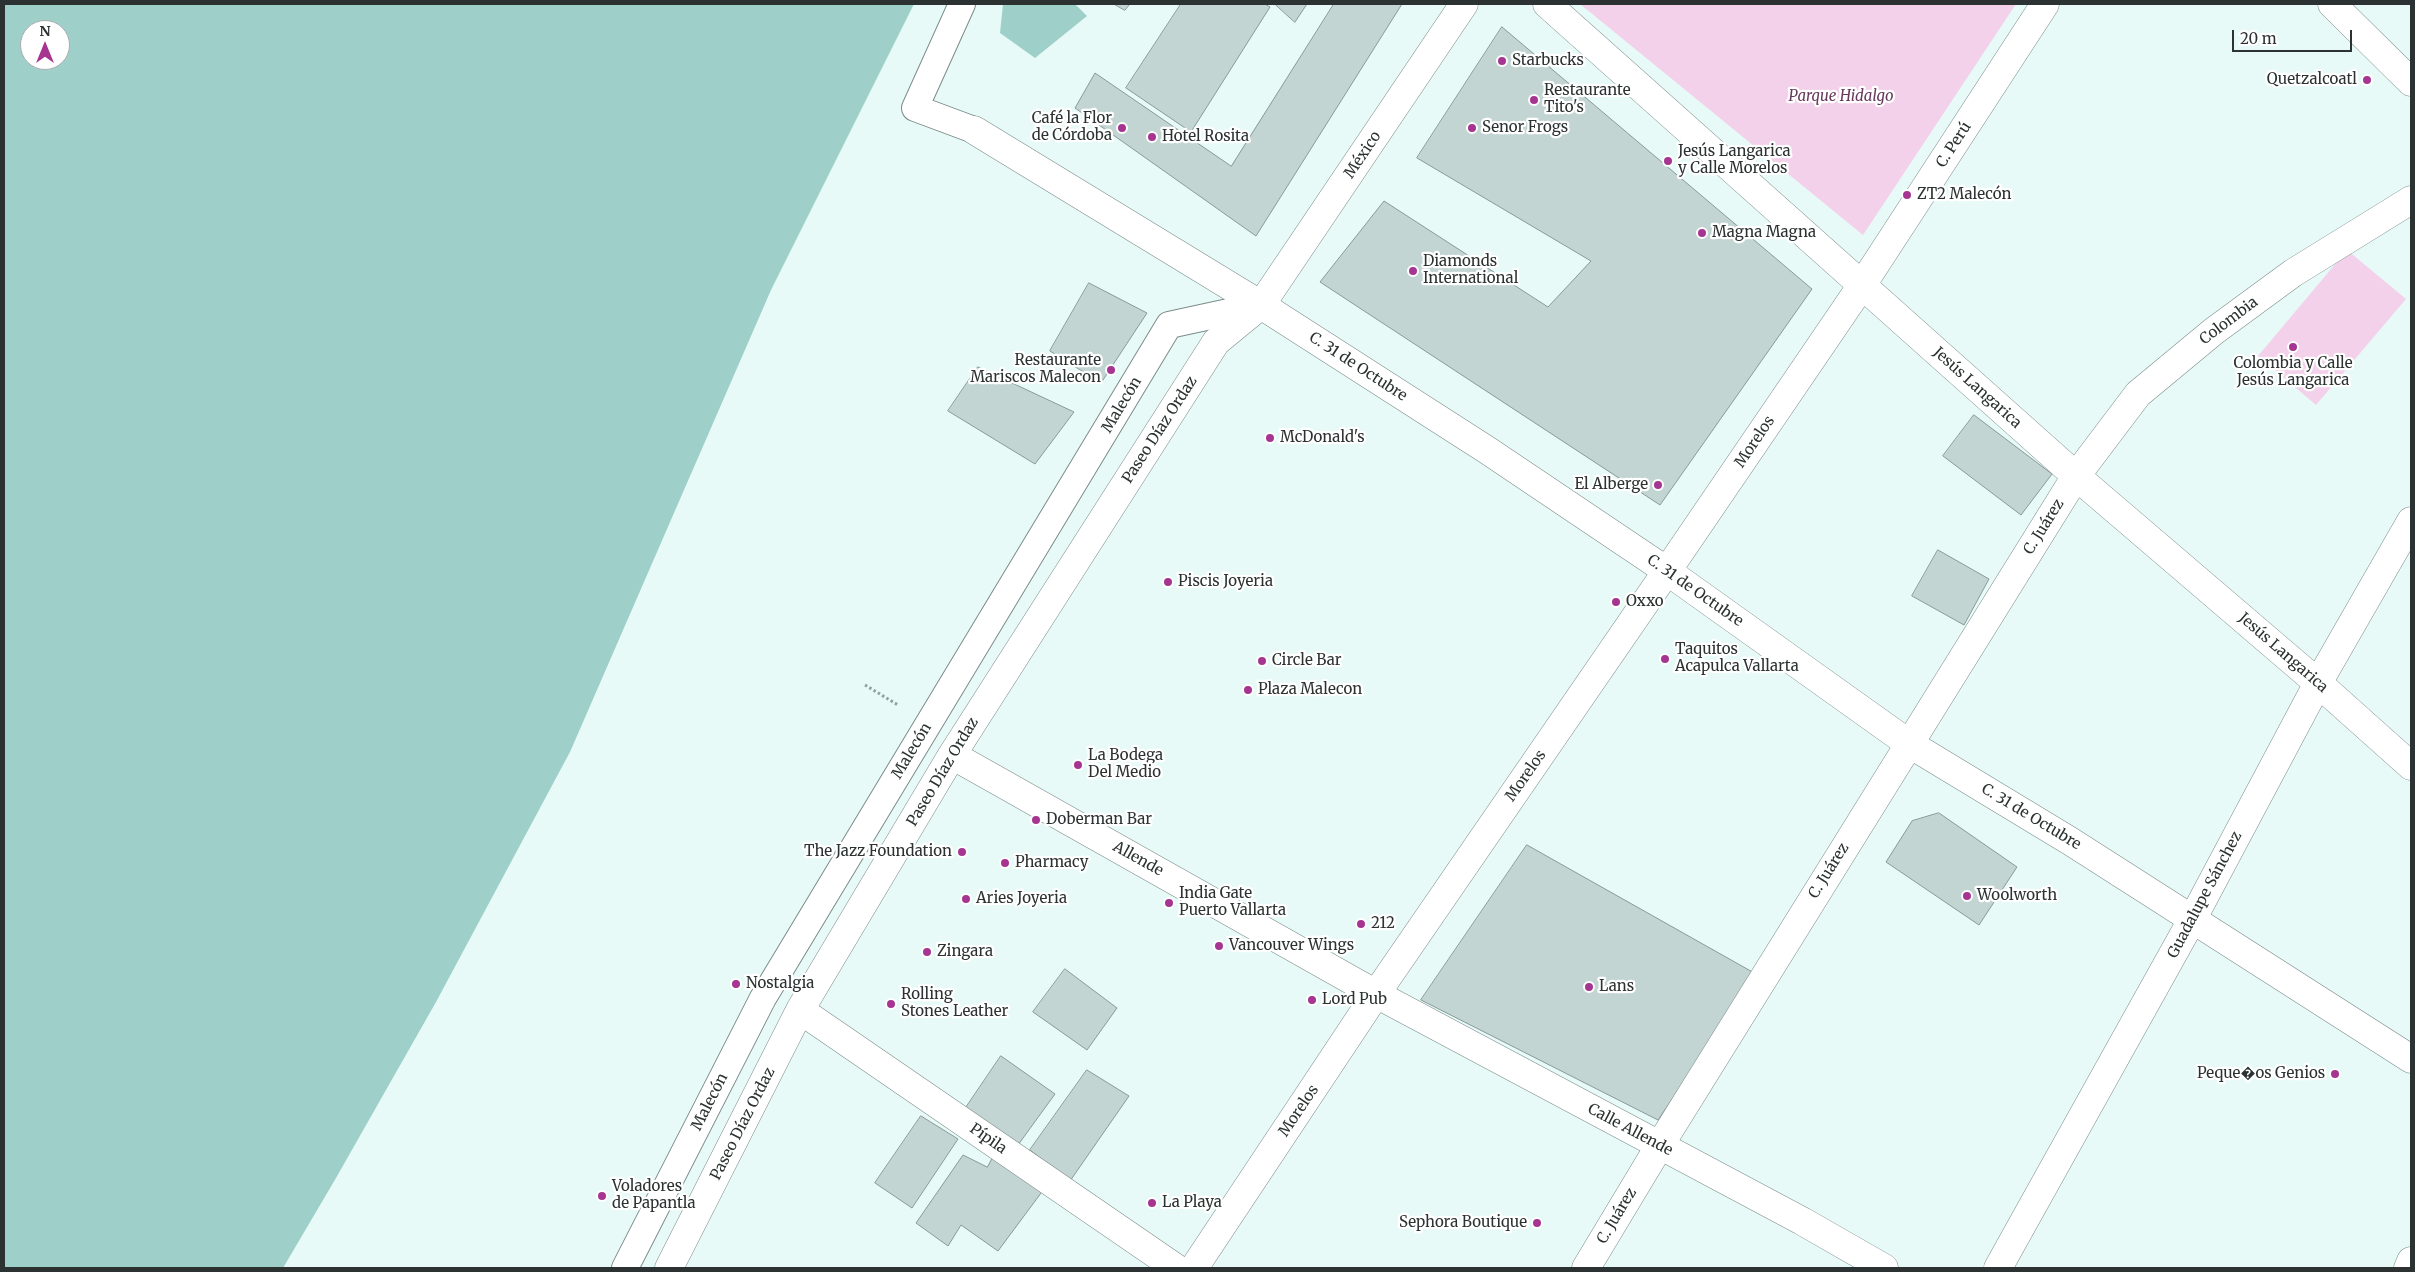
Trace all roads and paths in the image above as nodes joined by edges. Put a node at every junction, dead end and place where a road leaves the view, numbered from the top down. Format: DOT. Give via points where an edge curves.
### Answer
graph roads {
  1 [pos="962,4"];
  2 [pos="1464,4"];
  3 [pos="1547,4"];
  4 [pos="2045,4"];
  5 [pos="2332,4"];
  6 [pos="2411,82"];
  7 [pos="974,130"];
  8 [pos="2411,200"];
  9 [pos="1862,285"];
  10 [pos="1261,305"];
  11 [pos="2076,476"];
  12 [pos="2411,521"];
  13 [pos="1667,571"];
  14 [pos="2318,684"];
  15 [pos="1908,743"];
  16 [pos="952,755"];
  17 [pos="2411,766"];
  18 [pos="2193,918"];
  19 [pos="1376,994"];
  20 [pos="800,1010"];
  21 [pos="2411,1059"];
  22 [pos="1660,1146"];
  23 [pos="2411,1261"];
  24 [pos="625,1268"];
  25 [pos="670,1268"];
  26 [pos="1176,1268"];
  27 [pos="1194,1268"];
  28 [pos="1586,1268"];
  29 [pos="1884,1268"];
  30 [pos="1998,1268"];
  31 [pos="2408,1268"];
  1 -- 7 [label="street" via="915,108"];
  2 -- 10 [label="street, México"];
  3 -- 9 [label="street, Jesús Langarica"];
  4 -- 9 [label="street, C. Perú"];
  5 -- 6 [label="street"];
  7 -- 10 [label="street, C. 31 de Octubre"];
  8 -- 11 [label="street, Colombia" via="2293,273 2214,331 2138,394"];
  9 -- 11 [label="street, Jesús Langarica"];
  9 -- 13 [label="street, Morelos"];
  10 -- 13 [label="street, C. 31 de Octubre" via="1487,450"];
  10 -- 16 [label="street, Paseo Díaz Ordaz" via="1216,342"];
  10 -- 24 [label="street, Malecón" via="1170,325 763,998"];
  11 -- 14 [label="street, Jesús Langarica"];
  11 -- 15 [label="street, C. Juárez"];
  12 -- 14 [label="street, Guadalupe Sánchez"];
  13 -- 15 [label="street, C. 31 de Octubre"];
  13 -- 19 [label="street, Morelos"];
  14 -- 17 [label="street, Jesús Langarica"];
  14 -- 18 [label="street, Guadalupe Sánchez"];
  15 -- 18 [label="street, C. 31 de Octubre"];
  15 -- 22 [label="street, C. Juárez"];
  16 -- 19 [label="street, Allende"];
  16 -- 20 [label="street, Paseo Díaz Ordaz"];
  18 -- 21 [label="street, C. 31 de Octubre"];
  18 -- 30 [label="street, Guadalupe Sánchez"];
  19 -- 22 [label="street, Calle Allende"];
  19 -- 27 [label="street, Morelos"];
  20 -- 25 [label="street, Paseo Díaz Ordaz"];
  20 -- 26 [label="street, Pípila"];
  22 -- 28 [label="street, C. Juárez"];
  22 -- 29 [label="street, Calle Allende"];
  23 -- 31 [label="street"];
}
